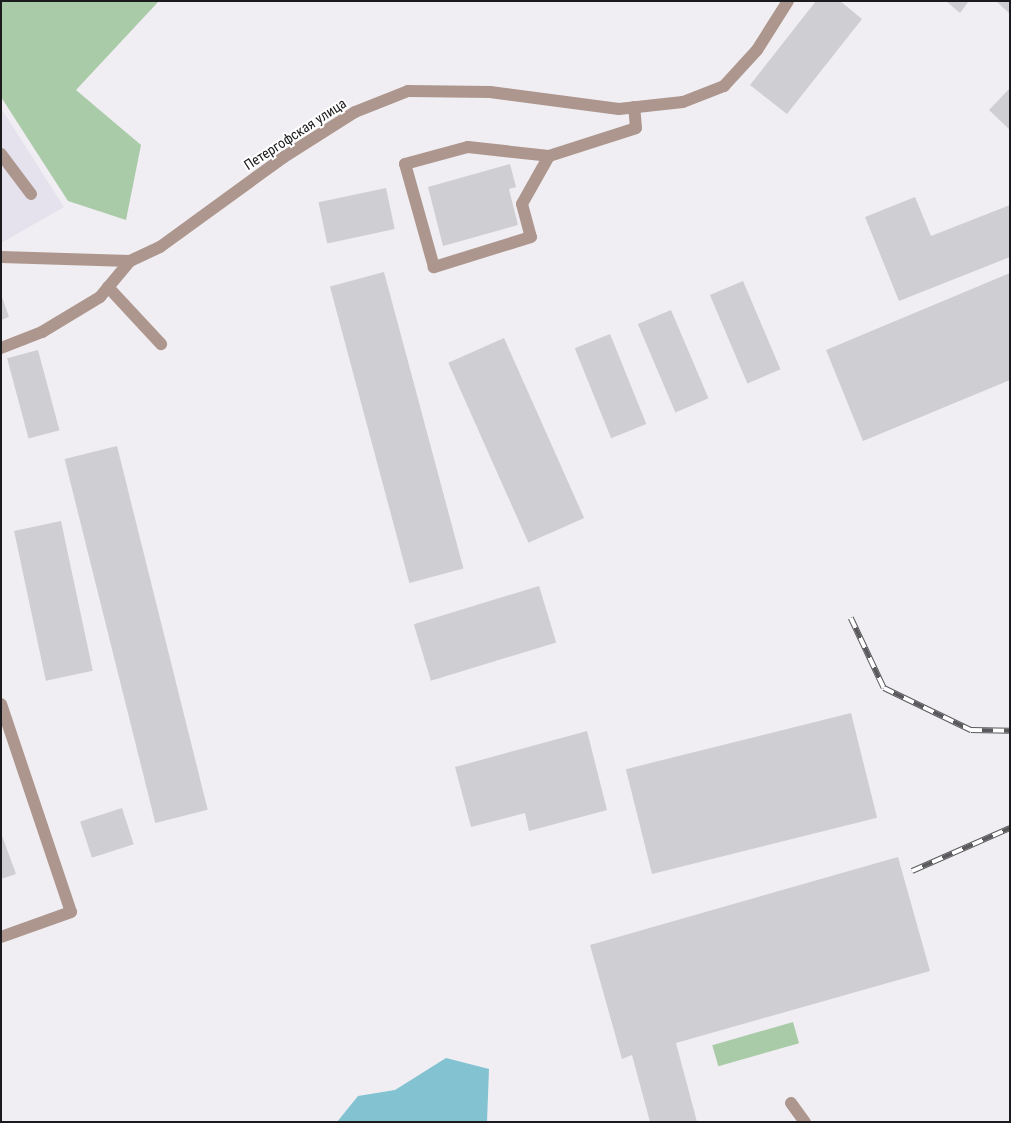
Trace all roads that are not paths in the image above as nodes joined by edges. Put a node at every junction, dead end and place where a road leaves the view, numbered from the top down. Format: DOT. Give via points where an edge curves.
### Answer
graph roads {
  1 [pos="788,1"];
  2 [pos="634,107"];
  3 [pos="1,154"];
  4 [pos="549,156"];
  5 [pos="32,194"];
  6 [pos="1,257"];
  7 [pos="130,261"];
  8 [pos="108,287"];
  9 [pos="162,344"];
  10 [pos="1,348"];
  11 [pos="2,707"];
  12 [pos="1,938"];
  13 [pos="791,1103"];
  14 [pos="805,1122"];
  1 -- 2 [label="street, Петергофская улица" via="757,50 724,86 683,102"];
  2 -- 4 [label="street" via="636,128"];
  2 -- 7 [label="street, Петергофская улица" via="490,92 408,91 356,112 284,157 160,247"];
  3 -- 5 [label="street"];
  4 -- 4 [label="street" via="468,148 405,164 434,267 531,238 522,204"];
  6 -- 7 [label="street, Петергофская улица"];
  7 -- 8 [label="street"];
  8 -- 9 [label="street"];
  8 -- 10 [label="street" via="42,332"];
  11 -- 12 [label="street" via="71,912"];
  13 -- 14 [label="street"];
}
